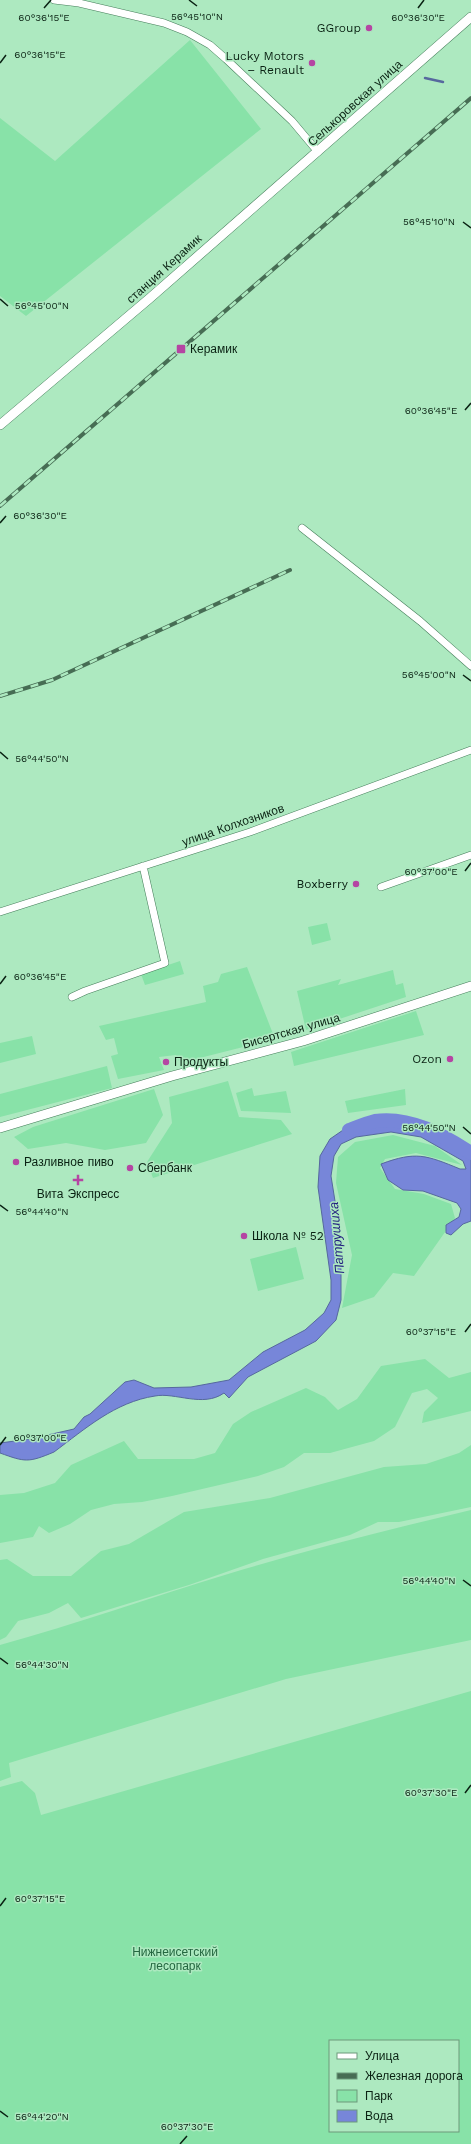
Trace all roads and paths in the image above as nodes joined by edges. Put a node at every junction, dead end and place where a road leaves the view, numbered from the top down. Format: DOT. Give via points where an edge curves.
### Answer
graph roads {
  1 [pos="54,0"];
  2 [pos="471,17"];
  3 [pos="318,152"];
  4 [pos="254,205"];
  5 [pos="0,425"];
  6 [pos="302,528"];
  7 [pos="471,666"];
  8 [pos="470,753"];
  9 [pos="471,855"];
  10 [pos="143,866"];
  11 [pos="381,887"];
  12 [pos="0,912"];
  13 [pos="471,986"];
  14 [pos="72,997"];
  15 [pos="0,1128"];
  1 -- 3 [label="street" via="164,23 187,32 226,59 292,121"];
  2 -- 3 [label="main road, Селькоровская улица"];
  3 -- 4 [label="main road, Селькоровская улица"];
  4 -- 5 [label="main road, станция Керамик"];
  6 -- 7 [label="street" via="420,621"];
  8 -- 10 [label="street, улица Колхозников" via="250,832"];
  9 -- 11 [label="street"];
  10 -- 12 [label="street, улица Колхозников"];
  10 -- 14 [label="street" via="165,963"];
  13 -- 15 [label="main road, Бисертская улица" via="301,1042 172,1076"];
}
